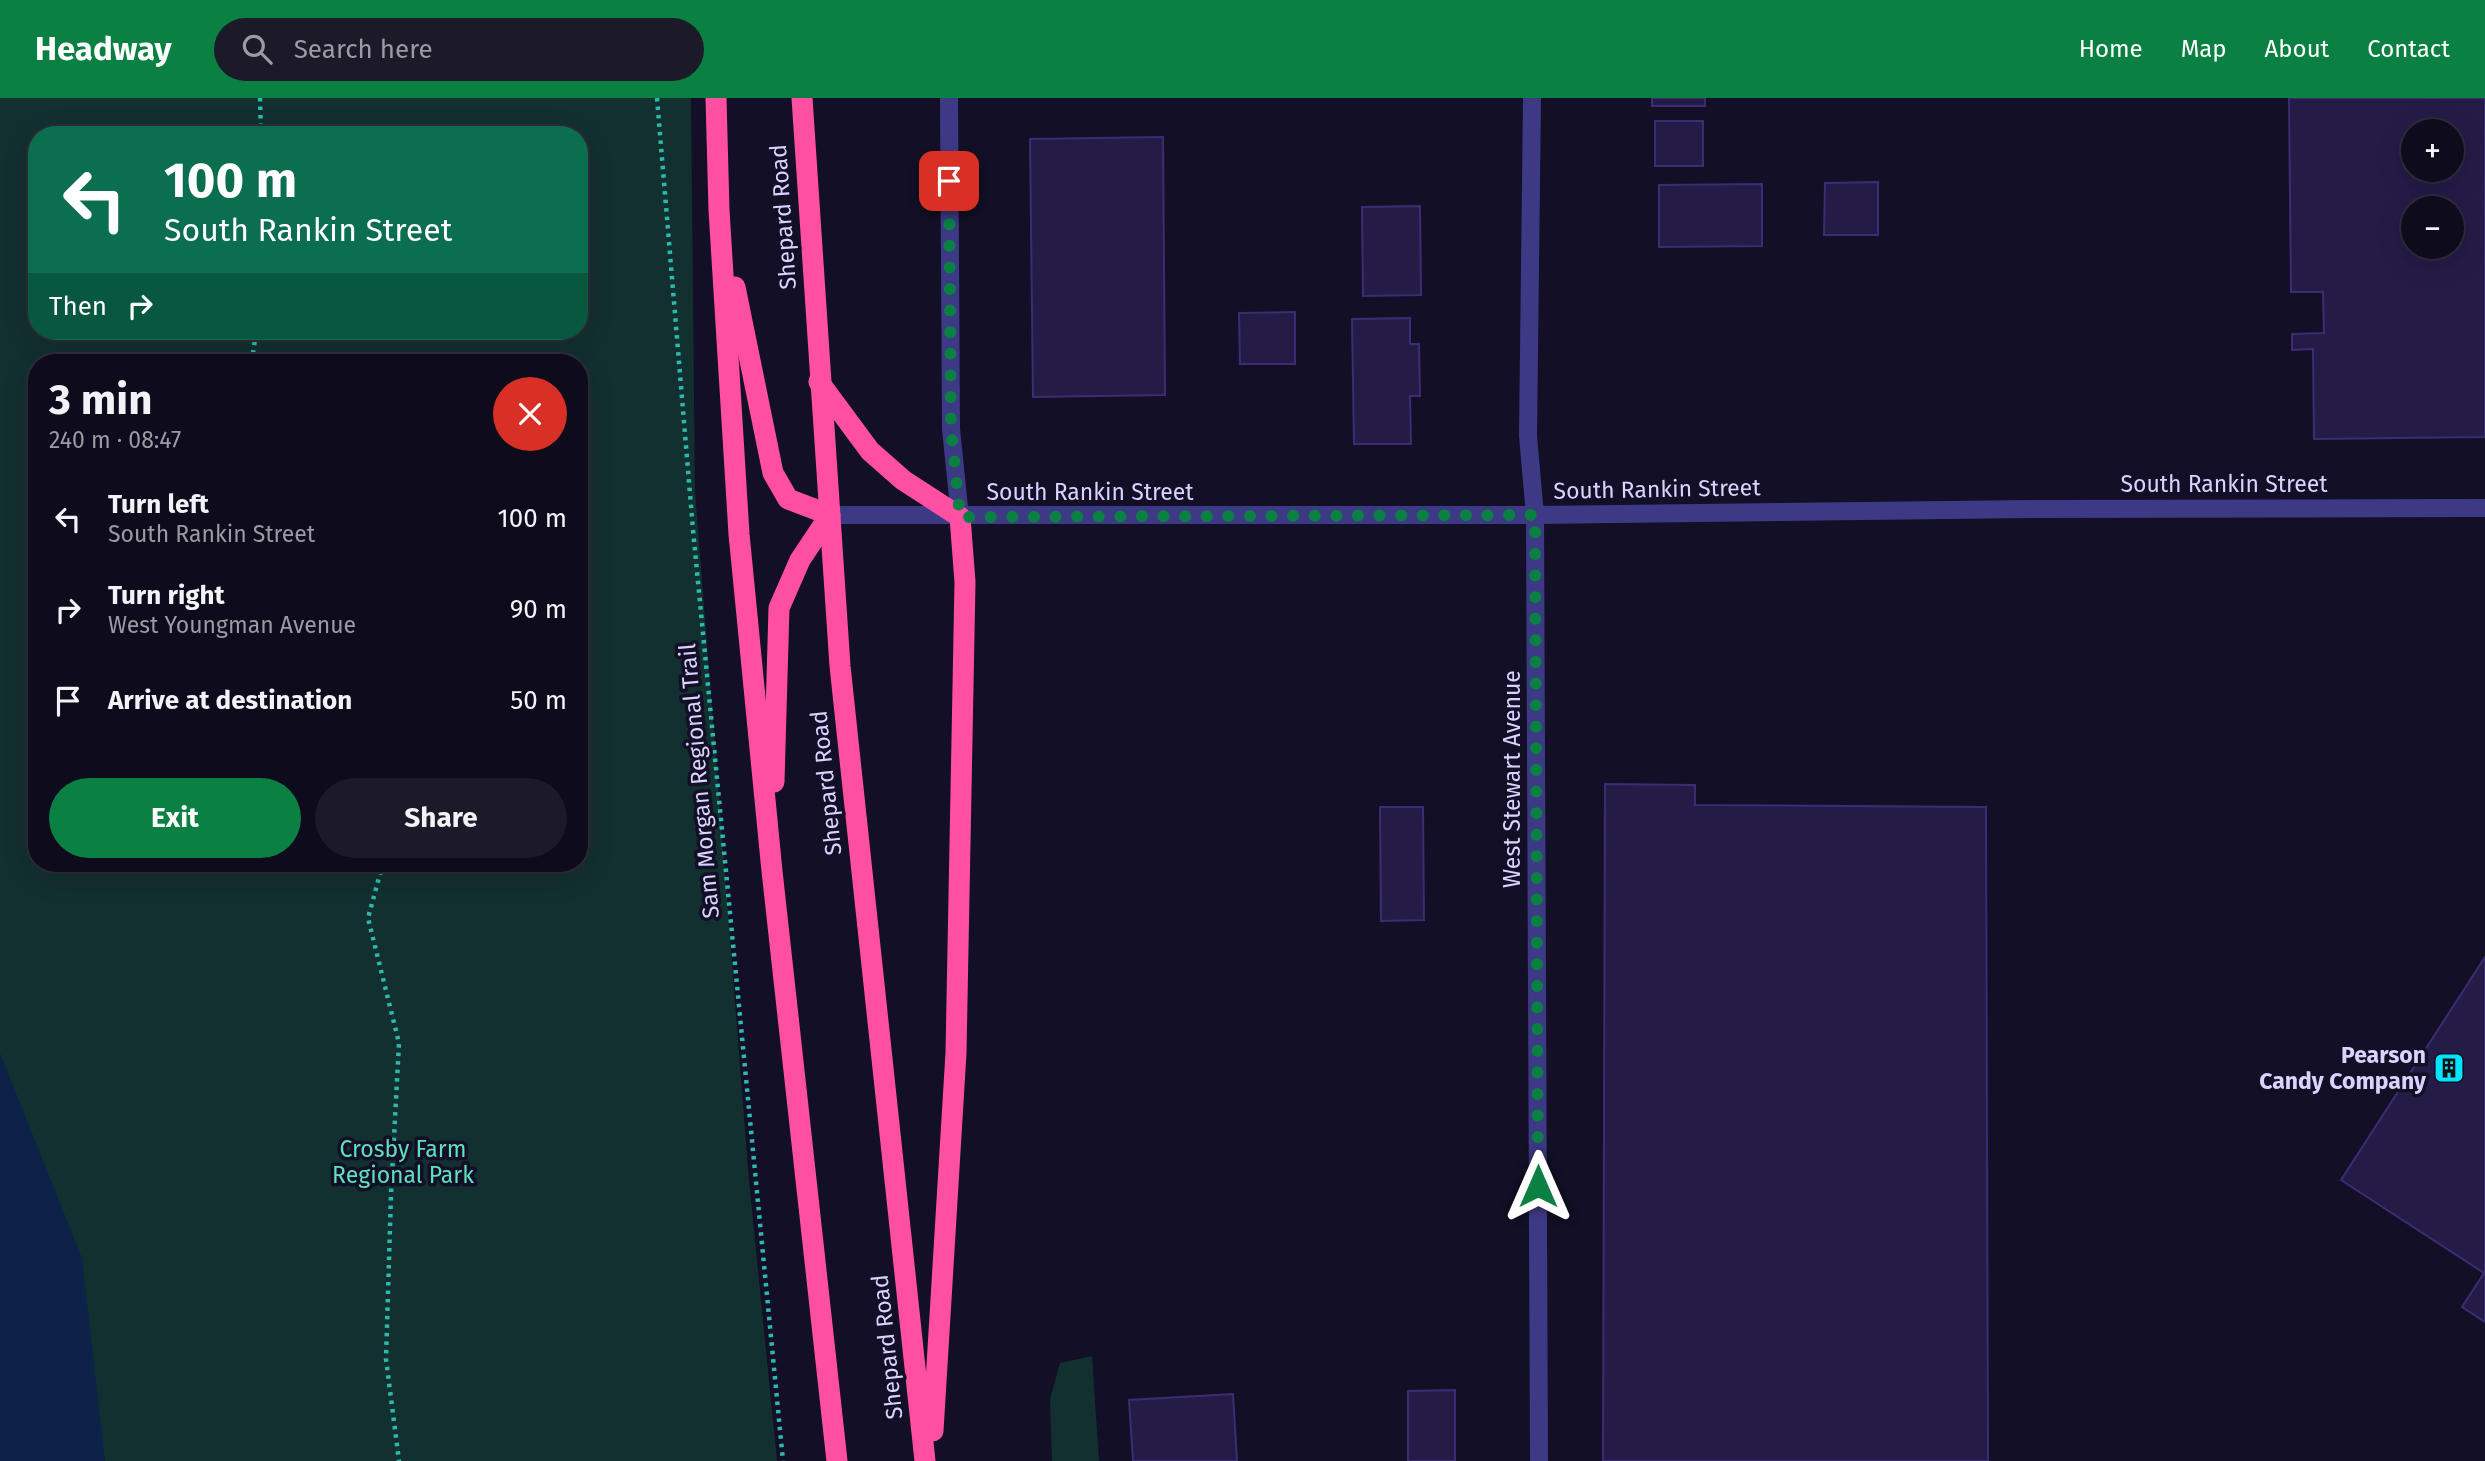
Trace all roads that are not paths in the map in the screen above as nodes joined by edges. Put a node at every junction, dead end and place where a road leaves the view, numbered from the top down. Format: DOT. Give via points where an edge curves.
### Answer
graph roads {
  1 [pos="716,98"];
  2 [pos="802,98"];
  3 [pos="949,98"];
  4 [pos="1532,98"];
  5 [pos="719,210"];
  6 [pos="819,383"];
  7 [pos="2485,508"];
  8 [pos="830,515"];
  9 [pos="1535,515"];
  10 [pos="960,517"];
  11 [pos="772,871"];
  12 [pos="837,1461"];
  13 [pos="928,1461"];
  14 [pos="1539,1461"];
  1 -- 5 [label="highway"];
  2 -- 6 [label="highway, Shepard Road"];
  3 -- 10 [label="street" via="951,429"];
  4 -- 9 [label="street, West Stewart Avenue" via="1528,436"];
  5 -- 8 [label="highway" via="773,473 788,499"];
  5 -- 11 [label="highway" via="739,534"];
  6 -- 8 [label="highway, Shepard Road"];
  6 -- 10 [label="highway" via="870,451 903,480"];
  7 -- 9 [label="street, South Rankin Street"];
  8 -- 10 [label="street, South Rankin Street"];
  8 -- 11 [label="highway" via="800,560 779,608"];
  8 -- 13 [label="highway, Shepard Road" via="840,666"];
  9 -- 10 [label="street, South Rankin Street"];
  9 -- 14 [label="street, West Stewart Avenue"];
  10 -- 13 [label="highway" via="965,582 956,1053"];
  11 -- 12 [label="highway"];
}
